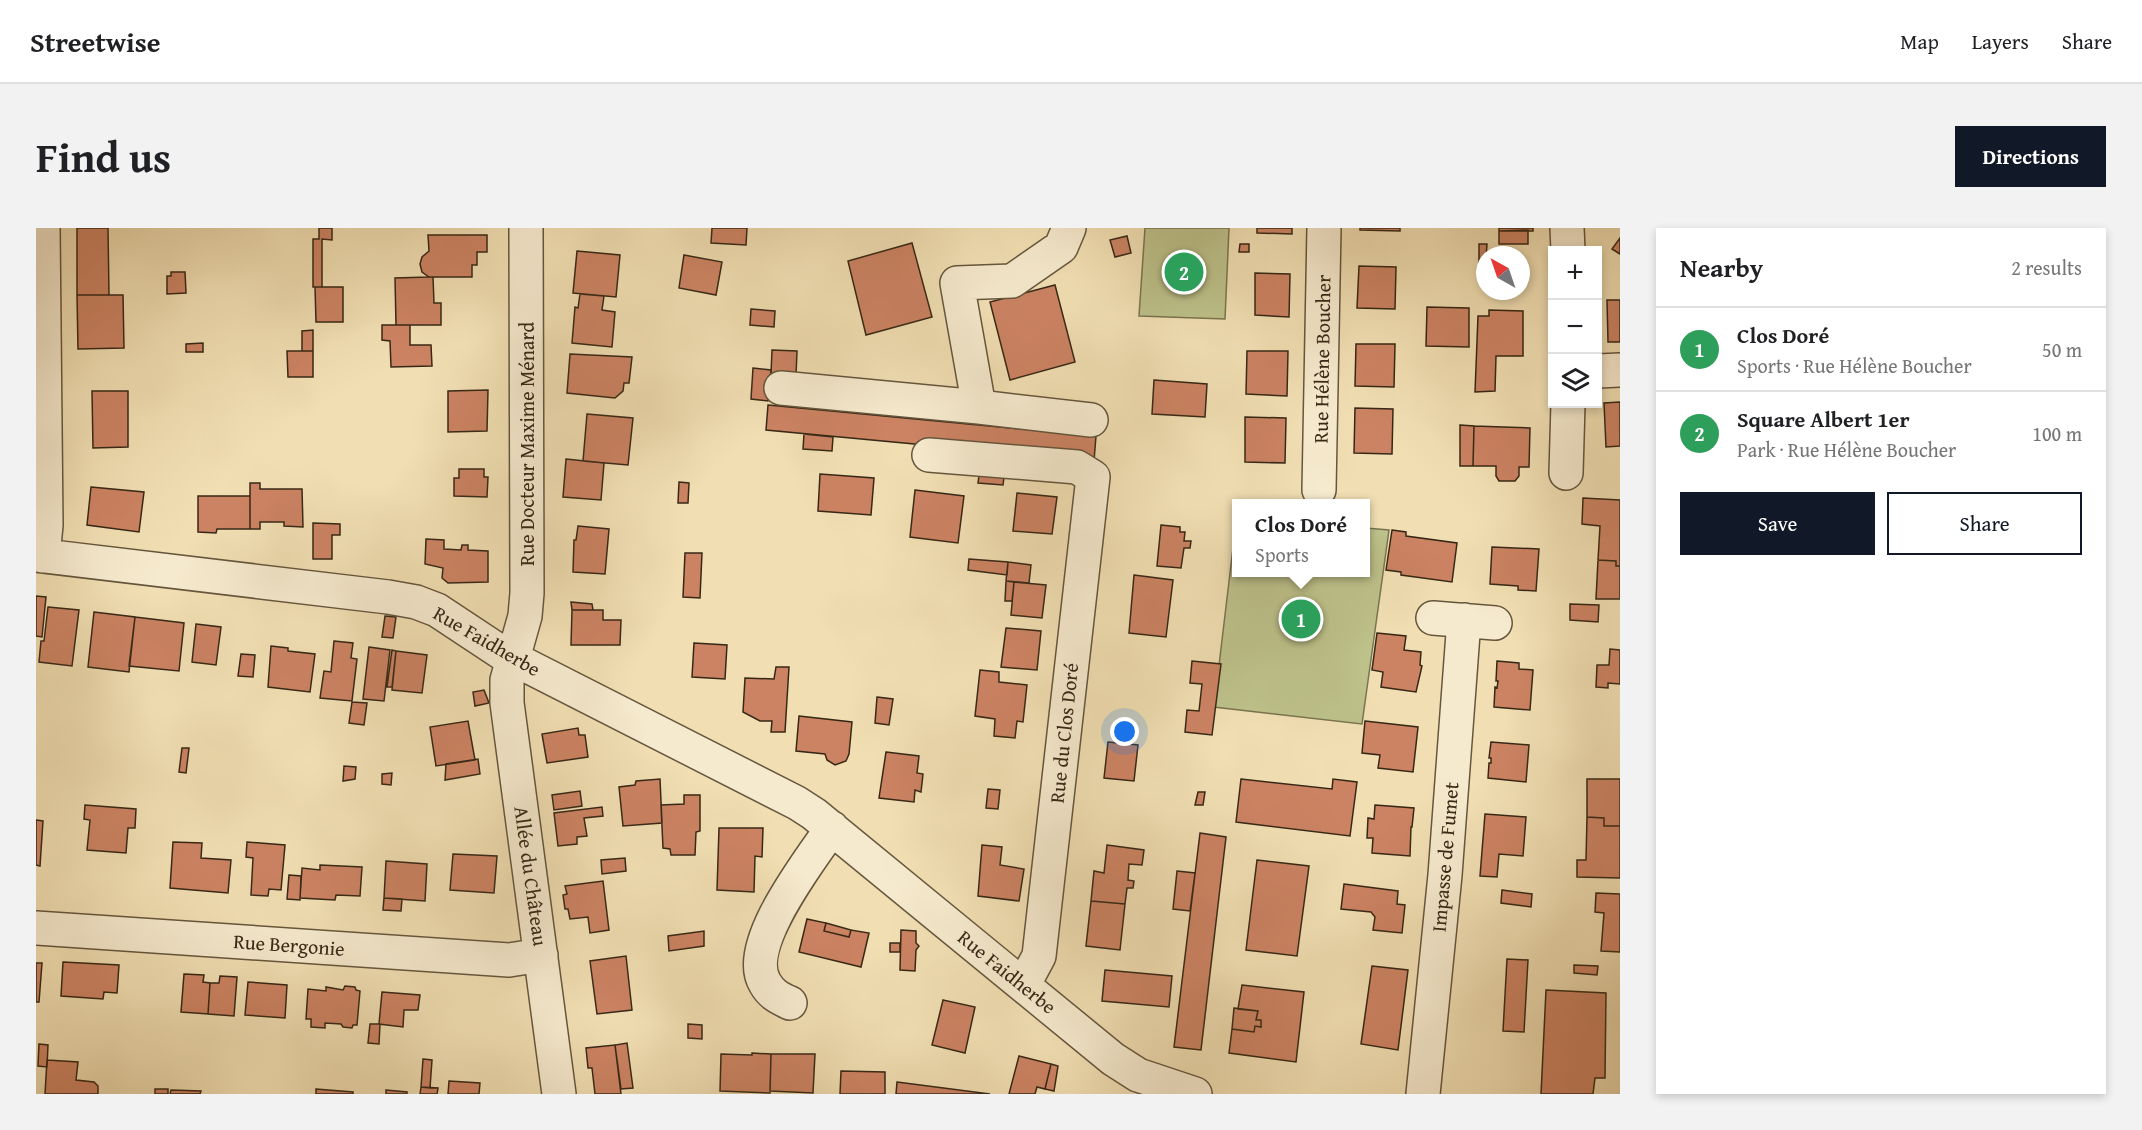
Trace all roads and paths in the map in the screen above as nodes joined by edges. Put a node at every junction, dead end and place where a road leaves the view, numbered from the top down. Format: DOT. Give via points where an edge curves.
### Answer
graph roads {
  1 [pos="43,228"];
  2 [pos="526,228"];
  3 [pos="1069,228"];
  4 [pos="1324,228"];
  5 [pos="1568,228"];
  6 [pos="1568,246"];
  7 [pos="1620,370"];
  8 [pos="1602,371"];
  9 [pos="781,388"];
  10 [pos="980,407"];
  11 [pos="1568,408"];
  12 [pos="1091,420"];
  13 [pos="929,455"];
  14 [pos="1566,473"];
  15 [pos="1319,490"];
  16 [pos="40,555"];
  17 [pos="1464,620"];
  18 [pos="512,658"];
  19 [pos="831,828"];
  20 [pos="36,928"];
  21 [pos="541,955"];
  22 [pos="1023,984"];
  23 [pos="790,1003"];
  24 [pos="559,1094"];
  25 [pos="1195,1094"];
  26 [pos="1423,1094"];
  1 -- 16 [label="street" via="46,513"];
  2 -- 18 [label="street, Rue Docteur Maxime Ménard" via="527,592 525,616"];
  3 -- 10 [label="street" via="1061,247 1012,281 957,283"];
  4 -- 15 [label="street, Rue Hélène Boucher"];
  5 -- 6 [label="street"];
  7 -- 8 [label="street"];
  9 -- 10 [label="street"];
  10 -- 12 [label="street"];
  11 -- 14 [label="street"];
  13 -- 22 [label="street, Rue du Clos Doré" via="1077,467 1093,477 1039,956"];
  16 -- 18 [label="street, Rue Faidherbe" via="416,602 437,610"];
  17 -- 26 [label="street, Impasse de Fumet" via="1445,875"];
  18 -- 19 [label="street, Rue Faidherbe" via="797,803"];
  18 -- 21 [label="street, Allée du Château" via="507,703"];
  19 -- 22 [label="street, Rue Faidherbe"];
  19 -- 23 [label="street" via="766,933 761,959 764,982 775,996"];
  20 -- 21 [label="street, Rue Bergonie" via="509,960"];
  21 -- 24 [label="street, Allée du Château"];
  22 -- 25 [label="street, Rue Faidherbe" via="1122,1065 1138,1075"];
}
